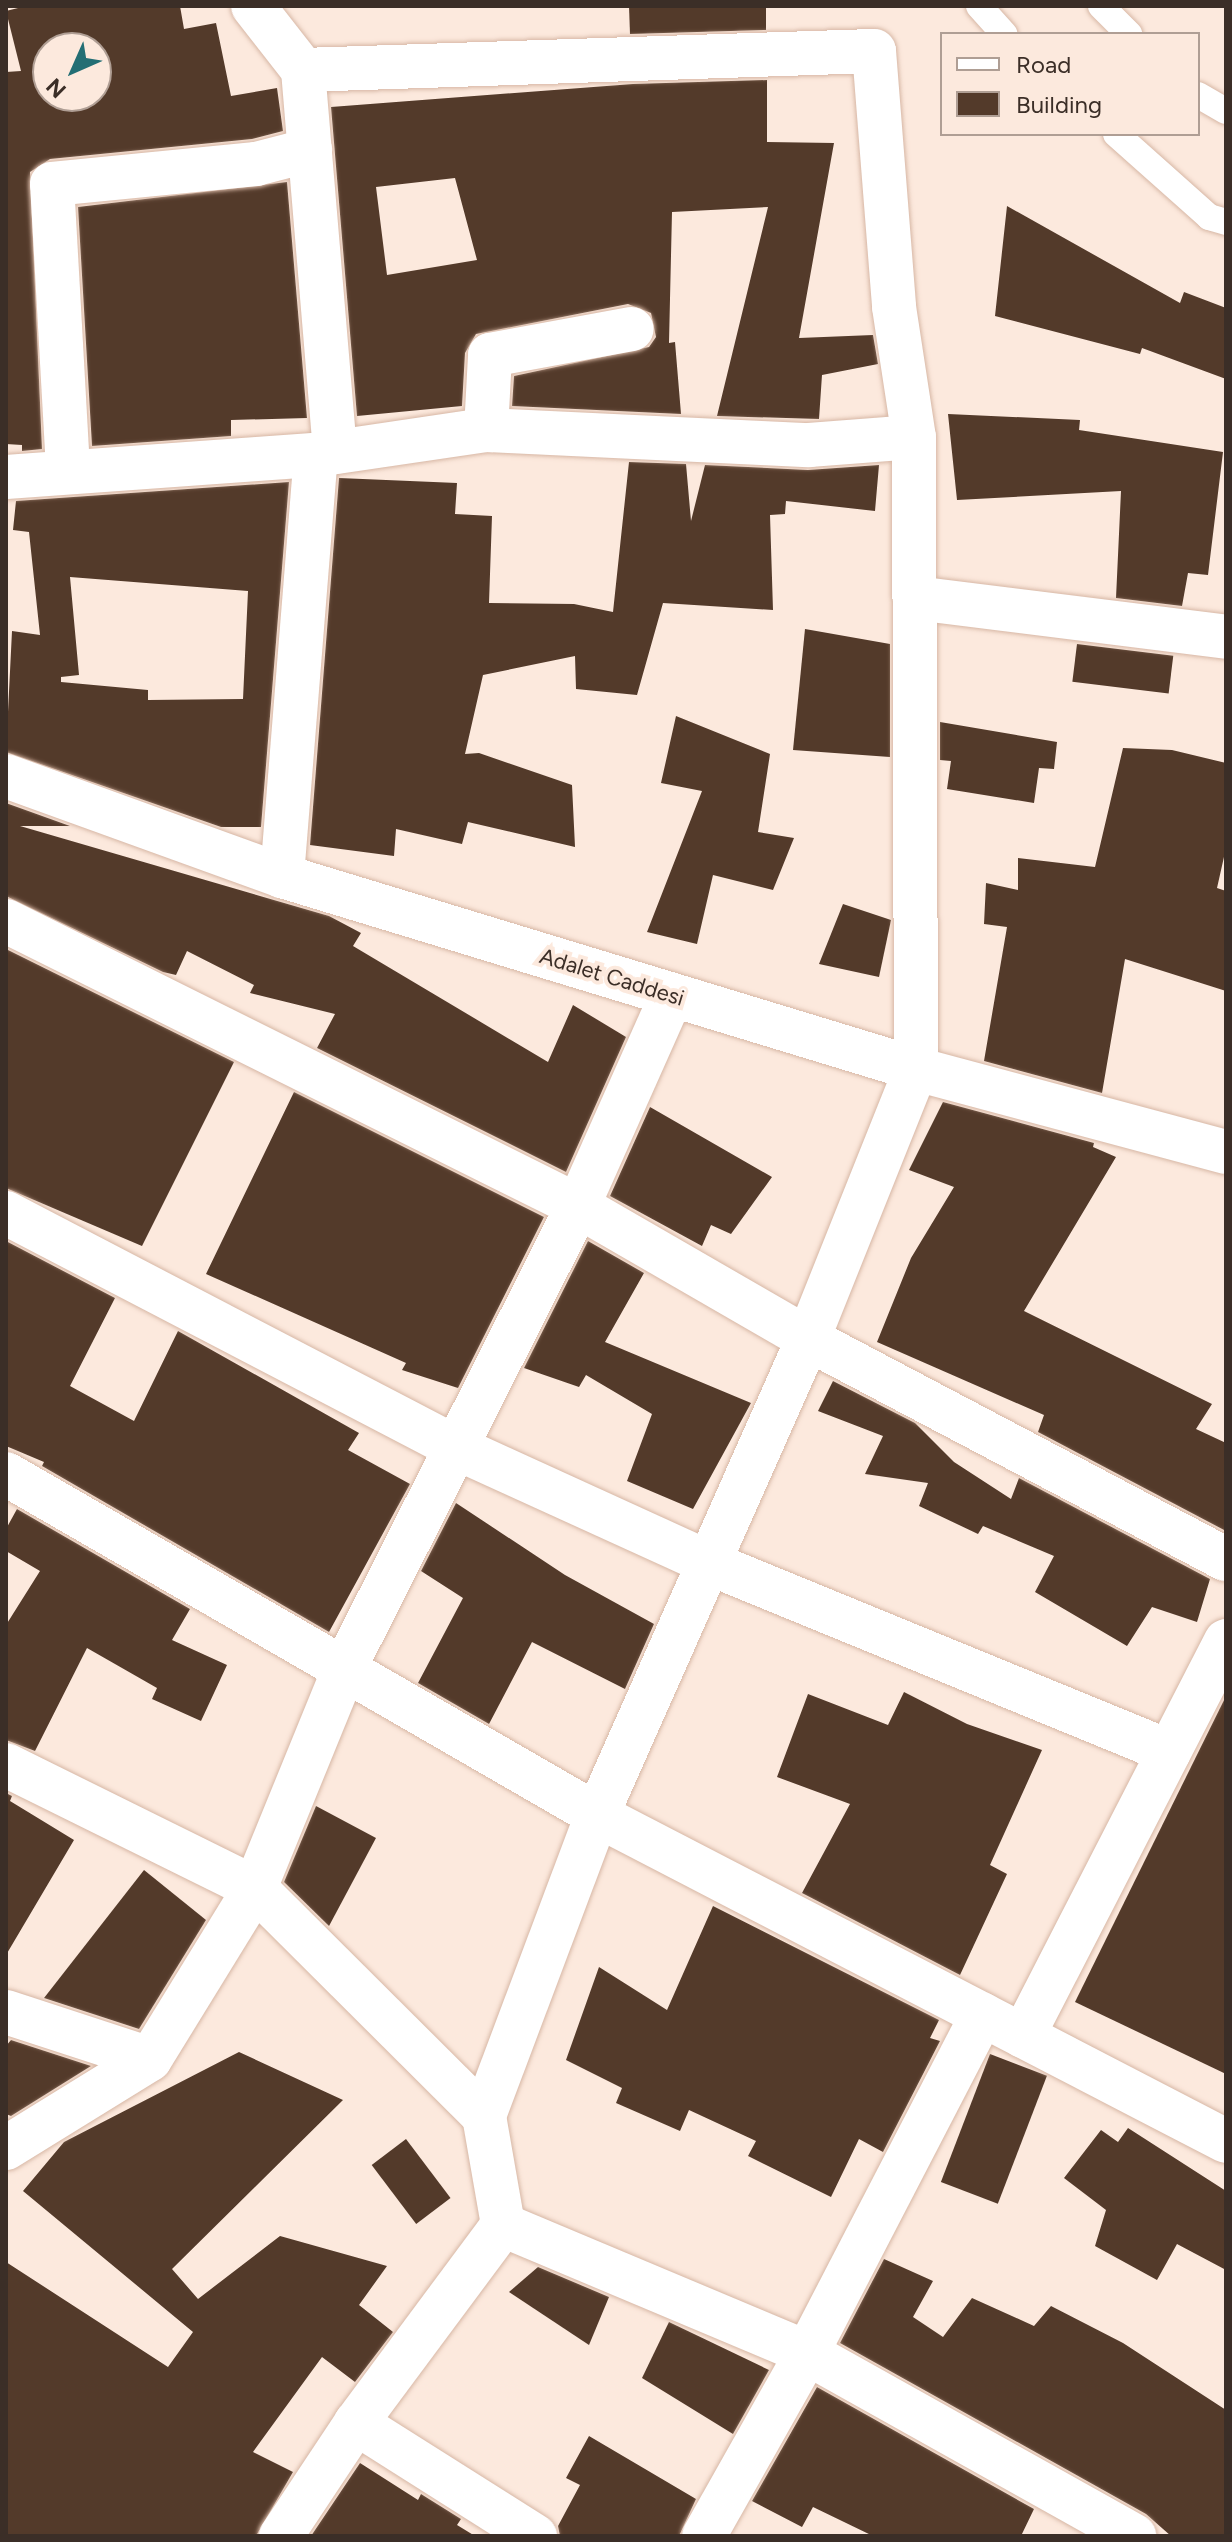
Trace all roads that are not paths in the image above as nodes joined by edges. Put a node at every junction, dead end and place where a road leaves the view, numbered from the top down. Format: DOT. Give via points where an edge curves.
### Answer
graph roads {
  1 [pos="253,6"];
  2 [pos="979,6"];
  3 [pos="1101,6"];
  4 [pos="1002,32"];
  5 [pos="1127,32"];
  6 [pos="303,70"];
  7 [pos="1200,96"];
  8 [pos="1226,111"];
  9 [pos="1118,136"];
  10 [pos="310,150"];
  11 [pos="1226,222"];
  12 [pos="632,329"];
  13 [pos="486,430"];
  14 [pos="914,437"];
  15 [pos="325,454"];
  16 [pos="68,469"];
  17 [pos="6,477"];
  18 [pos="915,598"];
  19 [pos="1226,637"];
  20 [pos="6,776"];
  21 [pos="282,876"];
  22 [pos="6,921"];
  23 [pos="672,995"];
  24 [pos="916,1069"];
  25 [pos="1226,1152"];
  26 [pos="578,1206"];
  27 [pos="6,1213"];
  28 [pos="808,1339"];
  29 [pos="457,1448"];
  30 [pos="6,1474"];
  31 [pos="1226,1559"];
  32 [pos="709,1563"];
  33 [pos="1226,1641"];
  34 [pos="345,1667"];
  35 [pos="1169,1752"];
  36 [pos="6,1765"];
  37 [pos="597,1815"];
  38 [pos="255,1888"];
  39 [pos="6,2012"];
  40 [pos="982,2015"];
  41 [pos="1023,2036"];
  42 [pos="150,2059"];
  43 [pos="484,2116"];
  44 [pos="1226,2141"];
  45 [pos="6,2148"];
  46 [pos="503,2225"];
  47 [pos="807,2353"];
  48 [pos="356,2423"];
  49 [pos="281,2536"];
  50 [pos="535,2536"];
  51 [pos="704,2536"];
  52 [pos="1134,2536"];
  1 -- 6 [label="street"];
  2 -- 4 [label="lane"];
  3 -- 5 [label="lane"];
  6 -- 10 [label="street"];
  6 -- 14 [label="street" via="874,51 894,307"];
  7 -- 8 [label="lane"];
  9 -- 11 [label="lane" via="1209,217"];
  10 -- 15 [label="street"];
  10 -- 16 [label="street" via="256,164 52,184"];
  12 -- 13 [label="street" via="490,355"];
  13 -- 14 [label="street" via="809,445"];
  13 -- 15 [label="street"];
  14 -- 18 [label="street"];
  15 -- 16 [label="street"];
  15 -- 21 [label="street"];
  16 -- 17 [label="street"];
  18 -- 19 [label="street"];
  18 -- 24 [label="street"];
  20 -- 21 [label="street, Adalet Caddesi"];
  21 -- 23 [label="street, Adalet Caddesi"];
  22 -- 26 [label="street"];
  23 -- 24 [label="street, Adalet Caddesi"];
  23 -- 26 [label="street"];
  24 -- 25 [label="street, Adalet Caddesi"];
  24 -- 28 [label="street"];
  26 -- 28 [label="street"];
  26 -- 29 [label="street"];
  27 -- 29 [label="street"];
  28 -- 31 [label="street"];
  28 -- 32 [label="street"];
  29 -- 32 [label="street"];
  29 -- 34 [label="street"];
  30 -- 34 [label="street"];
  32 -- 35 [label="street"];
  32 -- 37 [label="street"];
  33 -- 35 [label="street"];
  34 -- 37 [label="street"];
  34 -- 38 [label="street"];
  35 -- 41 [label="street"];
  36 -- 38 [label="street"];
  37 -- 40 [label="street"];
  37 -- 43 [label="street"];
  38 -- 42 [label="street"];
  38 -- 43 [label="street"];
  39 -- 42 [label="street"];
  40 -- 41 [label="street"];
  40 -- 47 [label="street"];
  41 -- 44 [label="street"];
  42 -- 45 [label="street"];
  43 -- 46 [label="street"];
  46 -- 47 [label="street"];
  46 -- 48 [label="street"];
  47 -- 51 [label="street"];
  47 -- 52 [label="street"];
  48 -- 49 [label="street"];
  48 -- 50 [label="street"];
}
